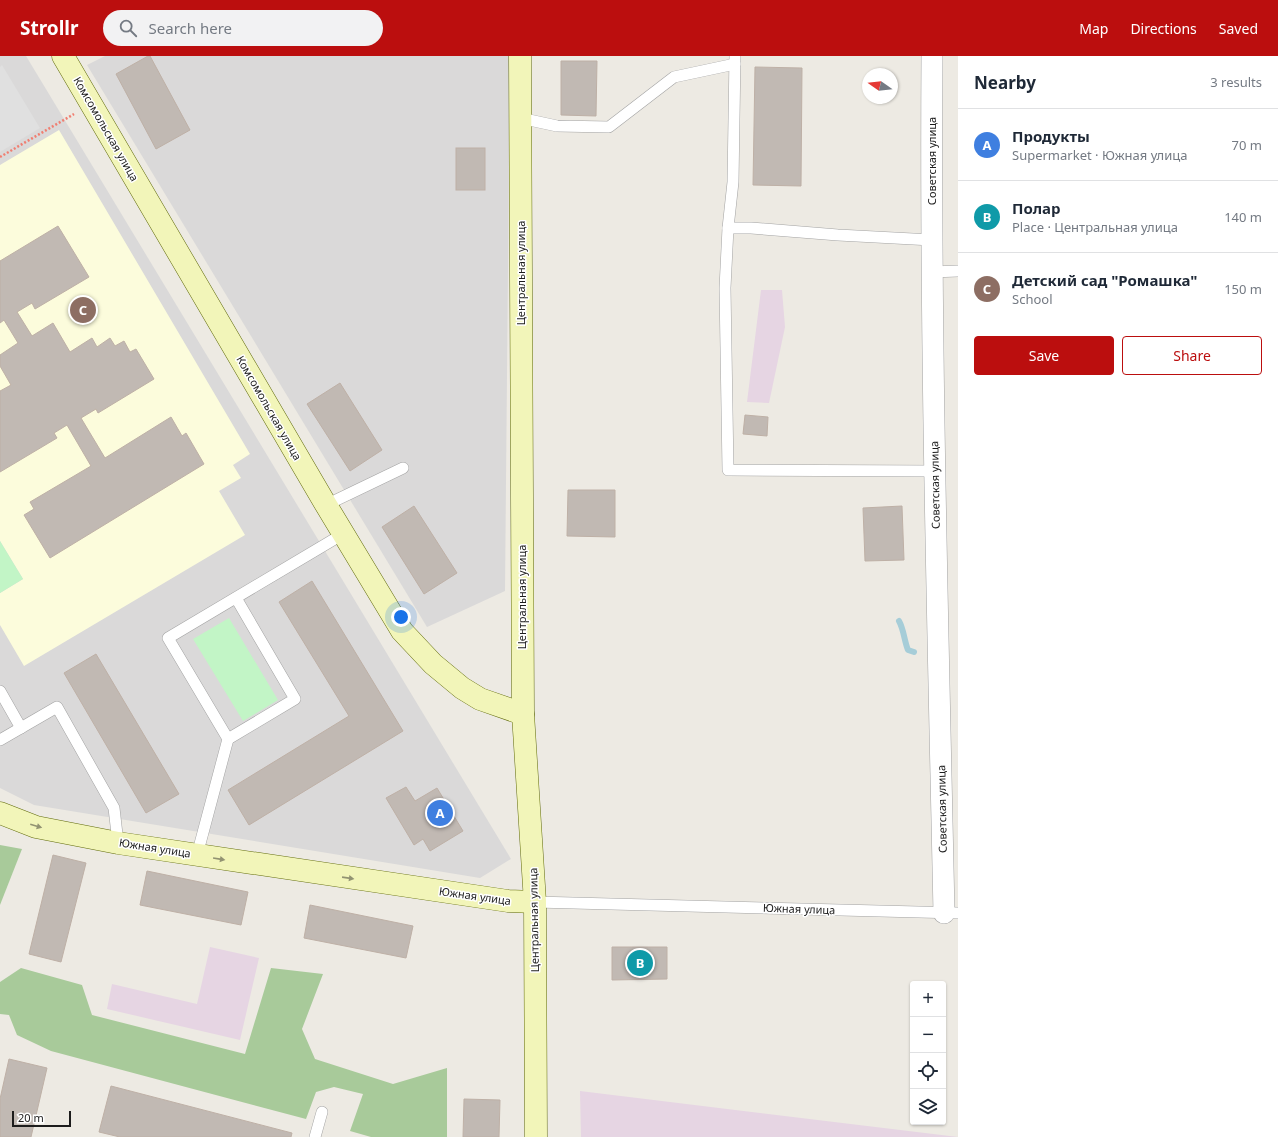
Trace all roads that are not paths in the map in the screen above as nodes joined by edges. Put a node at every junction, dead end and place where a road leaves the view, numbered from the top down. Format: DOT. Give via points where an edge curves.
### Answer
graph roads {
  1 [pos="63,56"];
  2 [pos="520,56"];
  3 [pos="932,56"];
  4 [pos="735,60"];
  5 [pos="520,118"];
  6 [pos="728,228"];
  7 [pos="932,240"];
  8 [pos="958,271"];
  9 [pos="932,272"];
  10 [pos="403,468"];
  11 [pos="934,471"];
  12 [pos="326,505"];
  13 [pos="343,534"];
  14 [pos="236,598"];
  15 [pos="0,691"];
  16 [pos="523,714"];
  17 [pos="21,728"];
  18 [pos="228,739"];
  19 [pos="0,740"];
  20 [pos="0,812"];
  21 [pos="118,843"];
  22 [pos="198,855"];
  23 [pos="535,902"];
  24 [pos="951,913"];
  25 [pos="322,1112"];
  26 [pos="314,1137"];
  27 [pos="536,1137"];
  1 -- 12 [label="street, Комсомольская улица"];
  2 -- 5 [label="street, Центральная улица"];
  3 -- 7 [label="street, Советская улица"];
  4 -- 5 [label="lane" via="674,77 610,127 556,126"];
  4 -- 6 [label="lane" via="733,182"];
  5 -- 16 [label="street, Центральная улица"];
  6 -- 7 [label="lane"];
  6 -- 11 [label="lane" via="725,288 728,470"];
  7 -- 9 [label="street, Советская улица"];
  8 -- 9 [label="lane"];
  9 -- 11 [label="street, Советская улица"];
  10 -- 12 [label="lane"];
  11 -- 24 [label="street, Советская улица"];
  12 -- 13 [label="street, Комсомольская улица"];
  13 -- 14 [label="lane"];
  13 -- 16 [label="street, Комсомольская улица" via="402,631 433,664 480,699"];
  14 -- 18 [label="lane" via="295,699"];
  14 -- 18 [label="lane" via="168,638"];
  15 -- 17 [label="lane"];
  16 -- 23 [label="street, Центральная улица"];
  17 -- 19 [label="lane"];
  17 -- 21 [label="lane" via="58,707 114,808"];
  18 -- 22 [label="lane"];
  20 -- 21 [label="street, Южная улица, one-way" via="36,827"];
  21 -- 22 [label="street, Южная улица"];
  22 -- 23 [label="street, Южная улица, one-way" via="508,901"];
  23 -- 24 [label="lane, Южная улица"];
  23 -- 27 [label="street, Центральная улица"];
  25 -- 26 [label="lane"];
}
